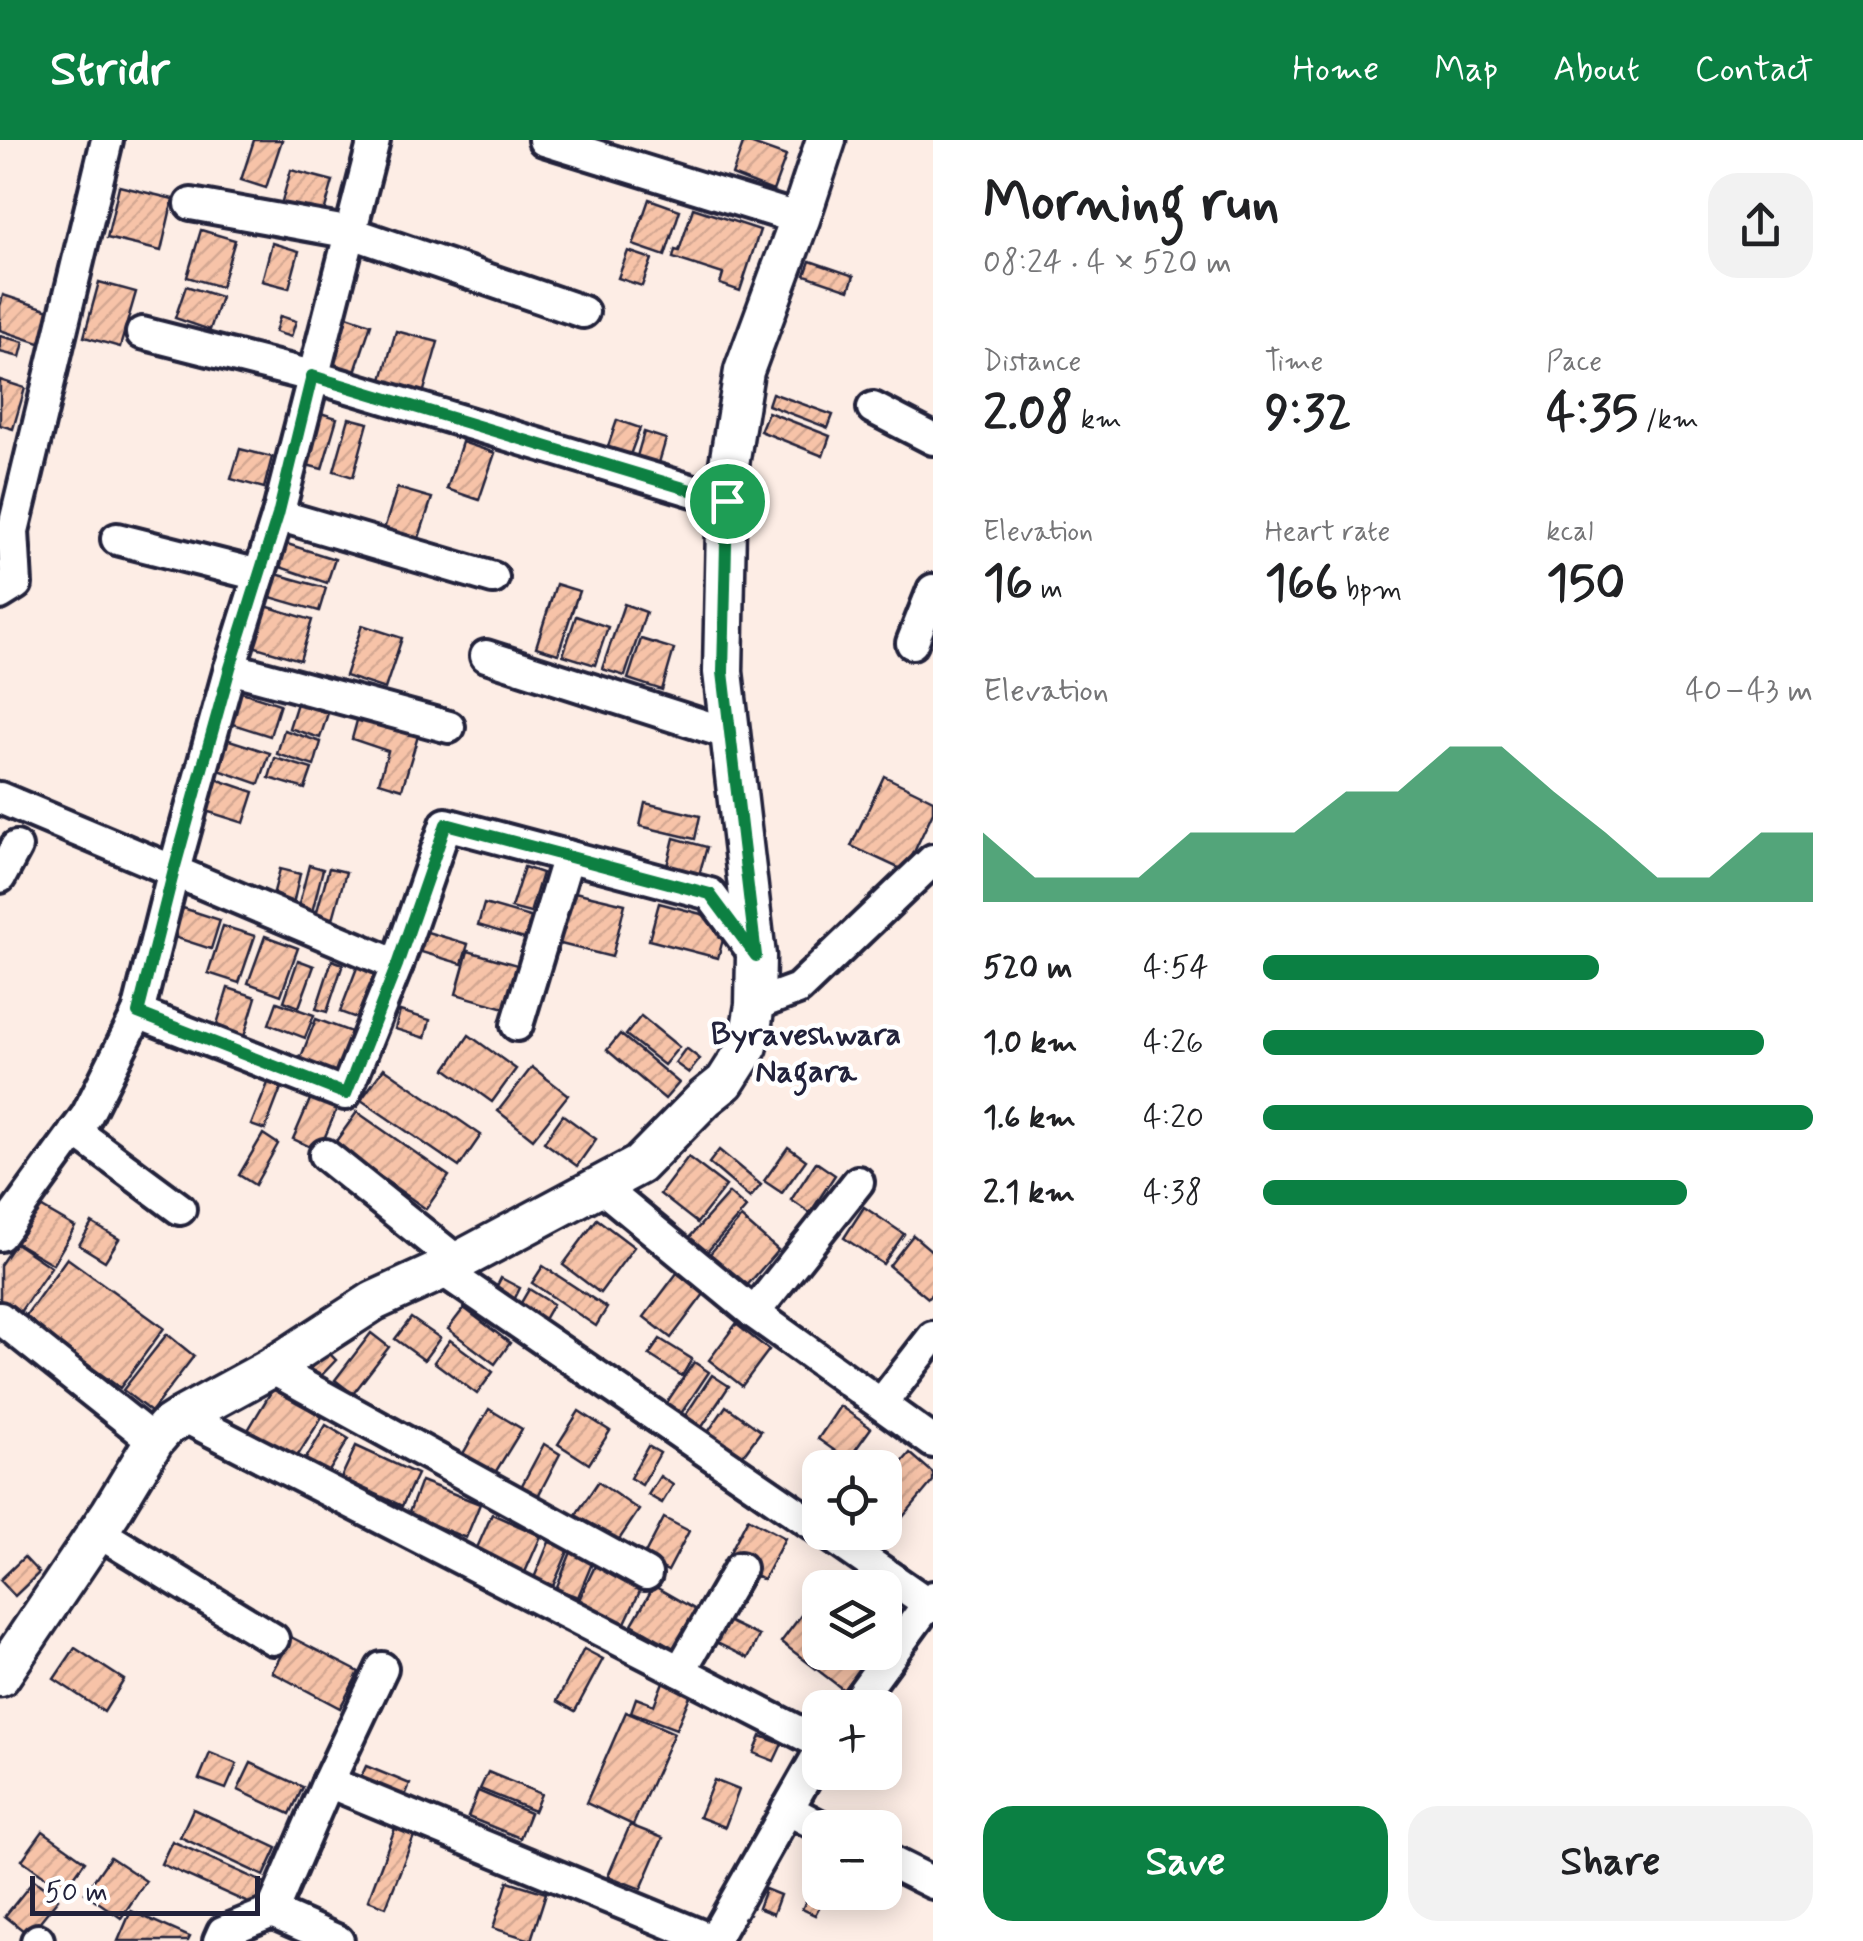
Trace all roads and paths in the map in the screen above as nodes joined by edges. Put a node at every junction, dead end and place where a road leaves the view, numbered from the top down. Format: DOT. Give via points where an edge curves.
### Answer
graph roads {
  1 [pos="108,140"];
  2 [pos="374,140"];
  3 [pos="544,140"];
  4 [pos="826,140"];
  5 [pos="191,204"];
  6 [pos="800,219"];
  7 [pos="352,233"];
  8 [pos="582,312"];
  9 [pos="142,334"];
  10 [pos="312,376"];
  11 [pos="873,408"];
  12 [pos="933,438"];
  13 [pos="727,501"];
  14 [pos="278,515"];
  15 [pos="117,539"];
  16 [pos="259,575"];
  17 [pos="493,578"];
  18 [pos="933,590"];
  19 [pos="0,594"];
  20 [pos="912,642"];
  21 [pos="486,656"];
  22 [pos="230,668"];
  23 [pos="449,727"];
  24 [pos="730,734"];
  25 [pos="0,798"];
  26 [pos="16,847"];
  27 [pos="568,856"];
  28 [pos="933,860"];
  29 [pos="174,870"];
  30 [pos="0,877"];
  31 [pos="756,956"];
  32 [pos="397,965"];
  33 [pos="754,1005"];
  34 [pos="138,1013"];
  35 [pos="517,1024"];
  36 [pos="76,1131"];
  37 [pos="325,1154"];
  38 [pos="858,1182"];
  39 [pos="600,1186"];
  40 [pos="180,1209"];
  41 [pos="0,1235"];
  42 [pos="450,1266"];
  43 [pos="754,1313"];
  44 [pos="0,1318"];
  45 [pos="933,1337"];
  46 [pos="271,1368"];
  47 [pos="881,1404"];
  48 [pos="183,1416"];
  49 [pos="154,1440"];
  50 [pos="933,1442"];
  51 [pos="802,1517"];
  52 [pos="98,1532"];
  53 [pos="851,1550"];
  54 [pos="740,1568"];
  55 [pos="646,1574"];
  56 [pos="931,1603"];
  57 [pos="273,1639"];
  58 [pos="382,1668"];
  59 [pos="680,1671"];
  60 [pos="0,1677"];
  61 [pos="866,1690"];
  62 [pos="802,1734"];
  63 [pos="328,1782"];
  64 [pos="802,1783"];
  65 [pos="787,1809"];
  66 [pos="802,1817"];
  67 [pos="902,1868"];
  68 [pos="933,1884"];
  69 [pos="272,1912"];
  70 [pos="220,1941"];
  71 [pos="338,1941"];
  72 [pos="714,1941"];
  1 -- 19 [label="street" via="14,531 16,584"];
  2 -- 7 [label="street"];
  3 -- 6 [label="street"];
  4 -- 6 [label="street"];
  5 -- 7 [label="street"];
  6 -- 13 [label="street" via="744,371"];
  7 -- 8 [label="street"];
  7 -- 10 [label="street"];
  9 -- 10 [label="street"];
  10 -- 13 [label="street"];
  10 -- 14 [label="street"];
  11 -- 12 [label="street"];
  13 -- 24 [label="street" via="723,672"];
  14 -- 16 [label="street"];
  14 -- 17 [label="street"];
  15 -- 16 [label="street"];
  16 -- 22 [label="street"];
  18 -- 20 [label="street"];
  21 -- 24 [label="street"];
  22 -- 23 [label="street"];
  22 -- 29 [label="street"];
  24 -- 31 [label="street"];
  25 -- 29 [label="street"];
  26 -- 30 [label="street"];
  27 -- 31 [label="street" via="710,894"];
  27 -- 32 [label="street" via="446,824"];
  27 -- 35 [label="street"];
  28 -- 33 [label="street" via="798,989"];
  29 -- 32 [label="street"];
  29 -- 34 [label="street"];
  31 -- 33 [label="street"];
  32 -- 34 [label="street" via="346,1094"];
  33 -- 39 [label="street" via="748,1046 725,1082 639,1166"];
  34 -- 36 [label="street"];
  36 -- 40 [label="street"];
  36 -- 41 [label="street"];
  37 -- 42 [label="street"];
  38 -- 43 [label="street"];
  39 -- 42 [label="street"];
  39 -- 43 [label="street"];
  42 -- 46 [label="street" via="374,1301"];
  42 -- 51 [label="street"];
  43 -- 47 [label="street"];
  44 -- 49 [label="street"];
  45 -- 47 [label="street"];
  46 -- 48 [label="street"];
  46 -- 55 [label="street"];
  47 -- 50 [label="street"];
  48 -- 49 [label="street"];
  48 -- 59 [label="street"];
  49 -- 52 [label="street"];
  52 -- 57 [label="street"];
  52 -- 60 [label="street"];
  53 -- 56 [label="street"];
  54 -- 59 [label="street"];
  56 -- 61 [label="street"];
  58 -- 63 [label="street"];
  59 -- 62 [label="street"];
  63 -- 69 [label="street"];
  63 -- 72 [label="street"];
  64 -- 65 [label="street"];
  65 -- 66 [label="street"];
  65 -- 72 [label="street"];
  67 -- 68 [label="street"];
  69 -- 70 [label="street" via="223,1932"];
  69 -- 71 [label="street"];
}
